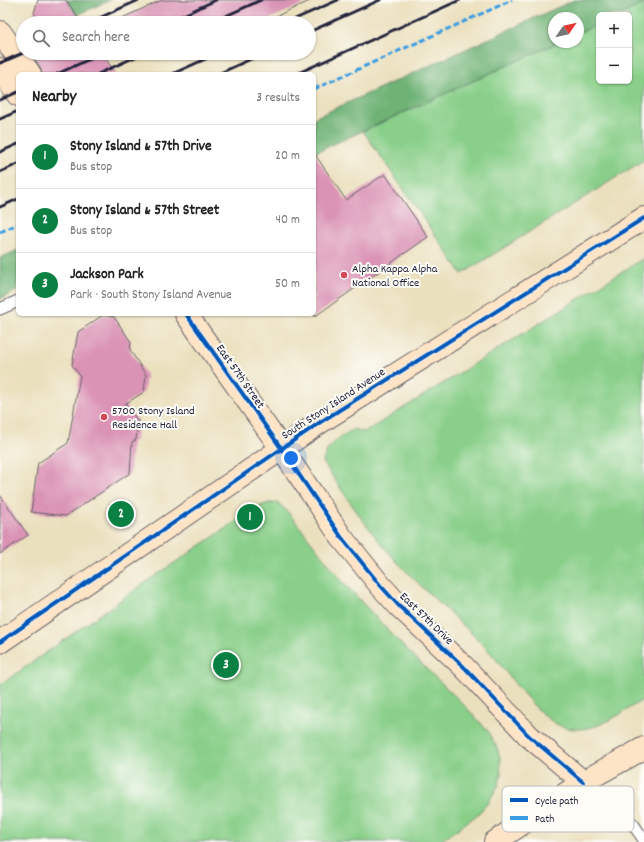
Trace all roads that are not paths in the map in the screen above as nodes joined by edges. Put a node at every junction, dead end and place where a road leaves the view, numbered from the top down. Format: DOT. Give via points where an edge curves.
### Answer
graph roads {
  1 [pos="0,32"];
  2 [pos="16,54"];
  3 [pos="20,60"];
  4 [pos="0,69"];
  5 [pos="29,72"];
  6 [pos="16,92"];
  7 [pos="644,218"];
  8 [pos="16,302"];
  9 [pos="0,309"];
  10 [pos="187,316"];
  11 [pos="281,448"];
  12 [pos="0,642"];
  13 [pos="644,748"];
  14 [pos="583,782"];
  15 [pos="577,786"];
  16 [pos="588,786"];
  17 [pos="634,825"];
  18 [pos="510,832"];
  19 [pos="644,840"];
  20 [pos="495,842"];
  1 -- 2 [label="street"];
  3 -- 5 [label="street"];
  4 -- 6 [label="street"];
  7 -- 11 [label="street, South Stony Island Avenue"];
  8 -- 9 [label="lane"];
  10 -- 11 [label="street, East 57th Street"];
  11 -- 12 [label="street, South Stony Island Avenue"];
  11 -- 14 [label="street, East 57th Drive" via="342,538 399,606 464,667 529,736"];
  13 -- 14 [label="street"];
  14 -- 15 [label="street"];
  14 -- 16 [label="lane"];
  17 -- 19 [label="lane"];
  18 -- 20 [label="street"];
}
